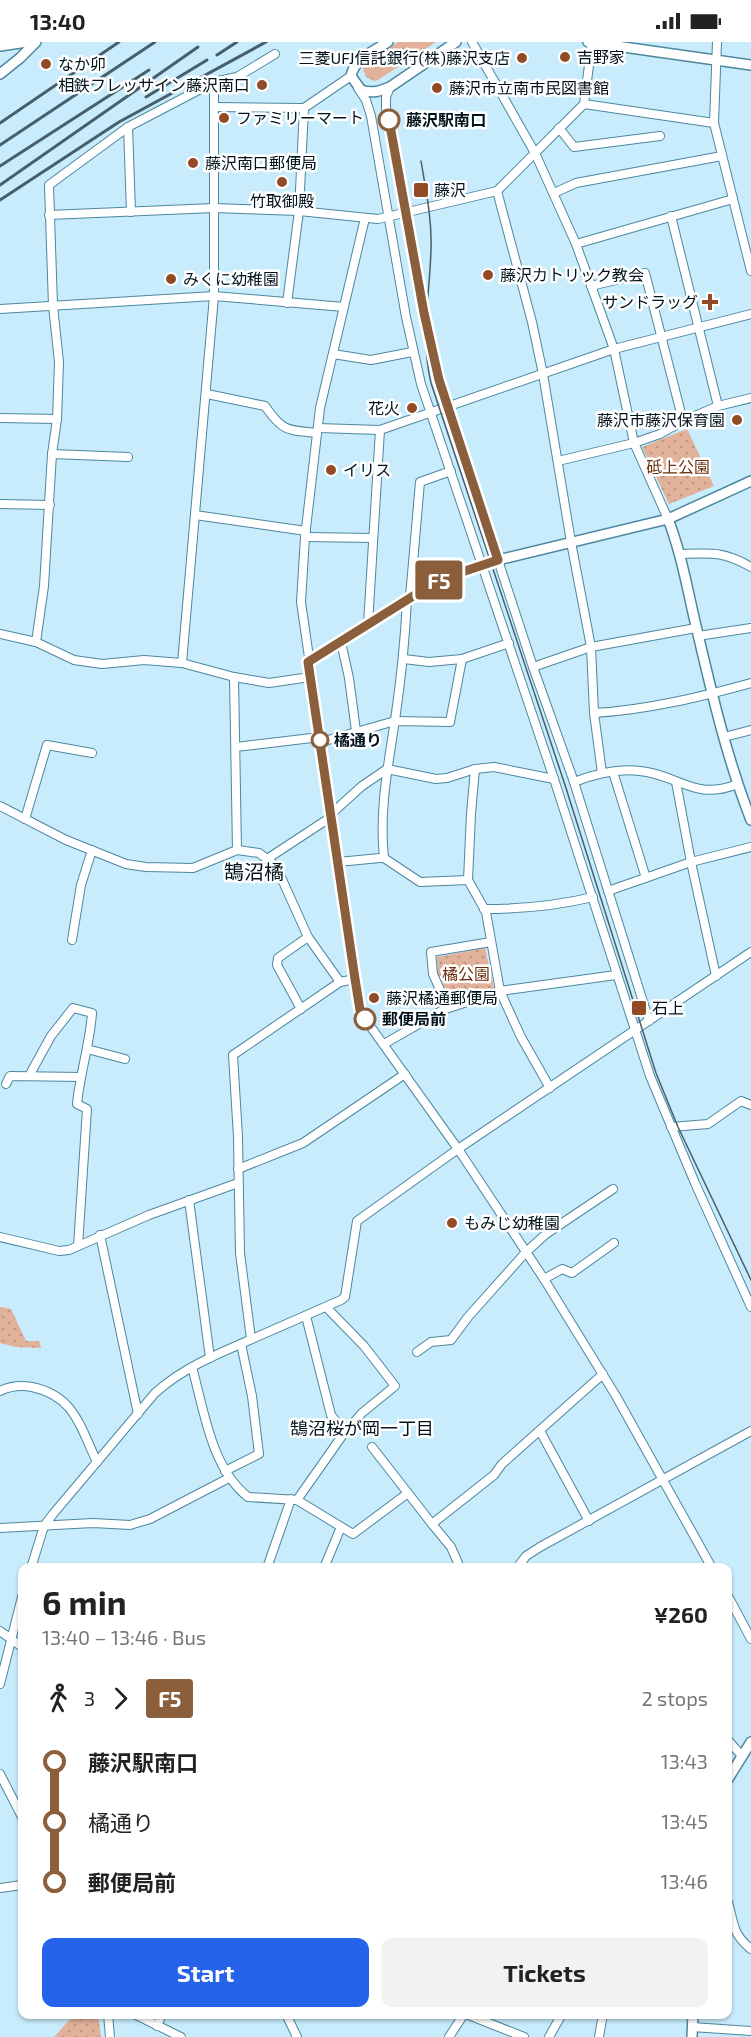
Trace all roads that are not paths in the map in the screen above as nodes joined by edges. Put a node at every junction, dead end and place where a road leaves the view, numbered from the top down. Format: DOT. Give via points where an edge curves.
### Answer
graph roads {
  1 [pos="27,42"];
  2 [pos="36,42"];
  3 [pos="388,42"];
  4 [pos="456,42"];
  5 [pos="472,42"];
  6 [pos="591,42"];
  7 [pos="717,42"];
  8 [pos="0,46"];
  9 [pos="275,54"];
  10 [pos="716,60"];
  11 [pos="751,65"];
  12 [pos="0,74"];
  13 [pos="351,76"];
  14 [pos="214,82"];
  15 [pos="357,86"];
  16 [pos="390,87"];
  17 [pos="584,104"];
  18 [pos="214,107"];
  19 [pos="304,108"];
  20 [pos="714,123"];
  21 [pos="128,127"];
  22 [pos="559,128"];
  23 [pos="660,136"];
  24 [pos="535,153"];
  25 [pos="722,156"];
  26 [pos="496,191"];
  27 [pos="554,193"];
  28 [pos="733,199"];
  29 [pos="214,208"];
  30 [pos="299,211"];
  31 [pos="131,212"];
  32 [pos="405,213"];
  33 [pos="50,215"];
  34 [pos="671,216"];
  35 [pos="389,217"];
  36 [pos="365,218"];
  37 [pos="576,244"];
  38 [pos="751,271"];
  39 [pos="591,286"];
  40 [pos="214,296"];
  41 [pos="287,303"];
  42 [pos="53,306"];
  43 [pos="344,307"];
  44 [pos="0,309"];
  45 [pos="751,314"];
  46 [pos="698,327"];
  47 [pos="660,336"];
  48 [pos="614,349"];
  49 [pos="412,352"];
  50 [pos="333,354"];
  51 [pos="543,374"];
  52 [pos="207,394"];
  53 [pos="751,398"];
  54 [pos="718,406"];
  55 [pos="447,407"];
  56 [pos="430,413"];
  57 [pos="0,418"];
  58 [pos="57,419"];
  59 [pos="683,421"];
  60 [pos="381,430"];
  61 [pos="318,431"];
  62 [pos="634,443"];
  63 [pos="52,454"];
  64 [pos="128,457"];
  65 [pos="558,461"];
  66 [pos="451,471"];
  67 [pos="751,481"];
  68 [pos="0,504"];
  69 [pos="50,505"];
  70 [pos="195,515"];
  71 [pos="668,519"];
  72 [pos="305,534"];
  73 [pos="373,538"];
  74 [pos="571,542"];
  75 [pos="680,554"];
  76 [pos="498,560"];
  77 [pos="482,564"];
  78 [pos="751,567"];
  79 [pos="409,598"];
  80 [pos="368,624"];
  81 [pos="751,628"];
  82 [pos="697,632"];
  83 [pos="0,634"];
  84 [pos="36,642"];
  85 [pos="341,642"];
  86 [pos="509,643"];
  87 [pos="591,647"];
  88 [pos="404,659"];
  89 [pos="462,659"];
  90 [pos="308,662"];
  91 [pos="182,663"];
  92 [pos="533,667"];
  93 [pos="310,677"];
  94 [pos="234,678"];
  95 [pos="751,683"];
  96 [pos="713,694"];
  97 [pos="594,713"];
  98 [pos="395,721"];
  99 [pos="751,730"];
  100 [pos="356,731"];
  101 [pos="724,737"];
  102 [pos="320,739"];
  103 [pos="236,747"];
  104 [pos="92,753"];
  105 [pos="387,769"];
  106 [pos="475,769"];
  107 [pos="613,772"];
  108 [pos="602,773"];
  109 [pos="554,779"];
  110 [pos="676,782"];
  111 [pos="574,783"];
  112 [pos="738,784"];
  113 [pos="0,806"];
  114 [pos="331,815"];
  115 [pos="25,819"];
  116 [pos="751,820"];
  117 [pos="751,847"];
  118 [pos="92,850"];
  119 [pos="237,850"];
  120 [pos="384,858"];
  121 [pos="267,859"];
  122 [pos="338,862"];
  123 [pos="691,862"];
  124 [pos="645,878"];
  125 [pos="468,880"];
  126 [pos="608,891"];
  127 [pos="593,897"];
  128 [pos="484,909"];
  129 [pos="308,937"];
  130 [pos="72,940"];
  131 [pos="491,942"];
  132 [pos="751,952"];
  133 [pos="616,975"];
  134 [pos="716,976"];
  135 [pos="355,979"];
  136 [pos="340,982"];
  137 [pos="501,991"];
  138 [pos="448,1008"];
  139 [pos="301,1009"];
  140 [pos="649,1021"];
  141 [pos="636,1030"];
  142 [pos="384,1044"];
  143 [pos="87,1049"];
  144 [pos="124,1059"];
  145 [pos="405,1074"];
  146 [pos="29,1076"];
  147 [pos="81,1077"];
  148 [pos="6,1084"];
  149 [pos="550,1088"];
  150 [pos="751,1105"];
  151 [pos="671,1127"];
  152 [pos="458,1149"];
  153 [pos="238,1169"];
  154 [pos="238,1183"];
  155 [pos="613,1189"];
  156 [pos="189,1200"];
  157 [pos="100,1235"];
  158 [pos="0,1237"];
  159 [pos="614,1243"];
  160 [pos="78,1246"];
  161 [pos="526,1252"];
  162 [pos="544,1279"];
  163 [pos="326,1307"];
  164 [pos="751,1307"];
  165 [pos="306,1316"];
  166 [pos="251,1339"];
  167 [pos="241,1344"];
  168 [pos="417,1352"];
  169 [pos="210,1358"];
  170 [pos="192,1367"];
  171 [pos="603,1374"];
  172 [pos="0,1391"];
  173 [pos="138,1414"];
  174 [pos="540,1431"];
  175 [pos="751,1431"];
  176 [pos="345,1433"];
  177 [pos="372,1447"];
  178 [pos="97,1462"];
  179 [pos="227,1474"];
  180 [pos="663,1480"];
  181 [pos="408,1493"];
  182 [pos="294,1499"];
  183 [pos="590,1521"];
  184 [pos="432,1524"];
  185 [pos="44,1526"];
  186 [pos="341,1527"];
  187 [pos="0,1528"];
  188 [pos="33,1563"];
  189 [pos="269,1563"];
  190 [pos="326,1563"];
  191 [pos="458,1563"];
  192 [pos="521,1563"];
  193 [pos="709,1563"];
  194 [pos="732,1603"];
  195 [pos="18,1614"];
  196 [pos="0,1631"];
  197 [pos="751,1639"];
  198 [pos="12,1640"];
  199 [pos="18,1644"];
  200 [pos="0,1684"];
  201 [pos="751,1742"];
  202 [pos="732,1745"];
  203 [pos="741,1755"];
  204 [pos="732,1772"];
  205 [pos="0,1774"];
  206 [pos="18,1809"];
  207 [pos="18,1885"];
  208 [pos="0,1887"];
  209 [pos="732,1919"];
  210 [pos="751,1949"];
  211 [pos="108,2019"];
  212 [pos="144,2019"];
  213 [pos="160,2019"];
  214 [pos="288,2019"];
  215 [pos="462,2019"];
  216 [pos="478,2019"];
  217 [pos="559,2019"];
  218 [pos="602,2019"];
  219 [pos="157,2026"];
  220 [pos="751,2031"];
  221 [pos="692,2032"];
  222 [pos="110,2037"];
  223 [pos="181,2037"];
  224 [pos="297,2037"];
  225 [pos="449,2037"];
  226 [pos="524,2037"];
  227 [pos="549,2037"];
  228 [pos="599,2037"];
  1 -- 8 [label="street"];
  2 -- 12 [label="street"];
  3 -- 13 [label="street" via="355,63"];
  4 -- 16 [label="street"];
  5 -- 24 [label="street"];
  6 -- 10 [label="street"];
  6 -- 17 [label="street"];
  7 -- 10 [label="street"];
  9 -- 14 [label="street" via="237,76"];
  10 -- 11 [label="street"];
  10 -- 20 [label="street"];
  13 -- 15 [label="street"];
  13 -- 19 [label="street"];
  14 -- 18 [label="street"];
  14 -- 21 [label="street"];
  15 -- 16 [label="street" via="372,92"];
  15 -- 35 [label="street" via="371,116"];
  16 -- 32 [label="street" via="386,108"];
  17 -- 20 [label="street"];
  17 -- 22 [label="street"];
  18 -- 19 [label="street"];
  18 -- 29 [label="street"];
  19 -- 30 [label="street"];
  20 -- 25 [label="street"];
  21 -- 31 [label="street"];
  21 -- 33 [label="street" via="49,185"];
  22 -- 23 [label="street" via="574,147"];
  22 -- 24 [label="street"];
  24 -- 26 [label="street"];
  24 -- 27 [label="street"];
  25 -- 27 [label="street" via="576,183"];
  25 -- 28 [label="street"];
  26 -- 32 [label="street"];
  26 -- 51 [label="street"];
  27 -- 37 [label="street"];
  28 -- 34 [label="street"];
  28 -- 38 [label="street"];
  29 -- 30 [label="street"];
  29 -- 31 [label="street"];
  29 -- 40 [label="street"];
  30 -- 36 [label="street"];
  30 -- 41 [label="street"];
  31 -- 33 [label="street"];
  32 -- 35 [label="street"];
  32 -- 55 [label="street"];
  33 -- 42 [label="street"];
  34 -- 37 [label="street"];
  34 -- 46 [label="street"];
  35 -- 36 [label="street"];
  35 -- 49 [label="street"];
  36 -- 43 [label="street"];
  37 -- 39 [label="street"];
  39 -- 47 [label="street" via="645,273"];
  39 -- 48 [label="street"];
  40 -- 41 [label="street"];
  40 -- 42 [label="street"];
  40 -- 52 [label="street"];
  41 -- 43 [label="street"];
  42 -- 44 [label="street"];
  42 -- 58 [label="street" via="59,362"];
  43 -- 50 [label="street"];
  45 -- 46 [label="street"];
  46 -- 47 [label="street"];
  46 -- 54 [label="street"];
  47 -- 48 [label="street"];
  47 -- 59 [label="street"];
  48 -- 51 [label="street"];
  48 -- 62 [label="street"];
  49 -- 50 [label="street" via="371,360"];
  49 -- 56 [label="street"];
  50 -- 61 [label="street"];
  51 -- 55 [label="street"];
  51 -- 65 [label="street"];
  52 -- 61 [label="street" via="266,406 278,424 293,431"];
  52 -- 70 [label="street"];
  53 -- 54 [label="street"];
  54 -- 59 [label="street"];
  55 -- 56 [label="street"];
  55 -- 76 [label="street"];
  56 -- 60 [label="street"];
  56 -- 66 [label="street"];
  57 -- 58 [label="street"];
  58 -- 63 [label="street"];
  59 -- 62 [label="street"];
  60 -- 61 [label="street"];
  60 -- 73 [label="street"];
  61 -- 72 [label="street"];
  62 -- 65 [label="street"];
  62 -- 71 [label="street"];
  63 -- 64 [label="street"];
  63 -- 69 [label="street"];
  65 -- 74 [label="street"];
  66 -- 77 [label="street"];
  66 -- 79 [label="street" via="420,482"];
  67 -- 71 [label="street"];
  68 -- 69 [label="street"];
  69 -- 84 [label="street"];
  70 -- 72 [label="street"];
  70 -- 91 [label="street"];
  71 -- 74 [label="street"];
  71 -- 75 [label="street"];
  72 -- 73 [label="street"];
  72 -- 90 [label="street" via="301,602"];
  73 -- 80 [label="street"];
  74 -- 76 [label="street"];
  74 -- 87 [label="street"];
  75 -- 78 [label="street" via="724,554"];
  75 -- 82 [label="street"];
  76 -- 77 [label="street"];
  76 -- 92 [label="street"];
  77 -- 79 [label="street" via="444,578"];
  77 -- 86 [label="street"];
  79 -- 80 [label="street"];
  79 -- 88 [label="street"];
  80 -- 85 [label="street"];
  81 -- 82 [label="street"];
  82 -- 87 [label="street"];
  82 -- 96 [label="street"];
  83 -- 84 [label="street"];
  84 -- 91 [label="street" via="74,660 102,664 144,660"];
  85 -- 90 [label="street"];
  85 -- 100 [label="street"];
  86 -- 89 [label="street"];
  86 -- 109 [label="street"];
  87 -- 92 [label="street"];
  87 -- 97 [label="street"];
  88 -- 89 [label="street"];
  88 -- 98 [label="street"];
  89 -- 98 [label="street" via="450,722"];
  90 -- 93 [label="street"];
  91 -- 94 [label="street"];
  92 -- 111 [label="street"];
  93 -- 94 [label="street" via="268,683"];
  93 -- 102 [label="street"];
  94 -- 103 [label="street"];
  95 -- 96 [label="street"];
  96 -- 97 [label="street"];
  96 -- 101 [label="street"];
  97 -- 108 [label="street"];
  98 -- 100 [label="street"];
  98 -- 105 [label="street"];
  99 -- 101 [label="street"];
  100 -- 102 [label="street"];
  101 -- 112 [label="street"];
  102 -- 103 [label="street"];
  102 -- 114 [label="street"];
  103 -- 119 [label="street"];
  104 -- 115 [label="street" via="47,746"];
  105 -- 106 [label="street" via="436,779"];
  105 -- 114 [label="street"];
  105 -- 120 [label="street"];
  106 -- 109 [label="street" via="508,769"];
  106 -- 125 [label="street"];
  107 -- 108 [label="street"];
  107 -- 110 [label="street" via="645,771"];
  107 -- 124 [label="street"];
  108 -- 111 [label="street"];
  109 -- 127 [label="street"];
  110 -- 112 [label="street" via="698,790"];
  110 -- 123 [label="street"];
  111 -- 126 [label="street"];
  112 -- 116 [label="street"];
  113 -- 115 [label="street"];
  114 -- 121 [label="street"];
  114 -- 122 [label="street"];
  115 -- 118 [label="street"];
  117 -- 123 [label="street"];
  118 -- 119 [label="street" via="126,864 193,868"];
  118 -- 130 [label="street" via="81,885"];
  119 -- 121 [label="street" via="259,853"];
  120 -- 122 [label="street"];
  120 -- 125 [label="street" via="420,882"];
  121 -- 129 [label="street" via="285,883"];
  122 -- 135 [label="street"];
  123 -- 124 [label="street"];
  123 -- 134 [label="street"];
  124 -- 126 [label="street"];
  125 -- 128 [label="street"];
  126 -- 140 [label="street"];
  127 -- 128 [label="street" via="544,907"];
  127 -- 133 [label="street"];
  128 -- 131 [label="street"];
  129 -- 136 [label="street"];
  129 -- 139 [label="street" via="278,958 277,964"];
  131 -- 137 [label="street"];
  131 -- 138 [label="street" via="431,952 433,974"];
  132 -- 134 [label="street"];
  133 -- 137 [label="street"];
  133 -- 141 [label="street"];
  134 -- 140 [label="street"];
  135 -- 136 [label="street"];
  135 -- 142 [label="street" via="363,1016"];
  136 -- 139 [label="street"];
  137 -- 138 [label="street"];
  137 -- 149 [label="street"];
  138 -- 142 [label="street"];
  139 -- 153 [label="street" via="233,1055"];
  140 -- 141 [label="street"];
  141 -- 149 [label="street"];
  141 -- 151 [label="street"];
  142 -- 145 [label="street"];
  143 -- 144 [label="street"];
  143 -- 146 [label="street" via="92,1013 73,1008 51,1036"];
  143 -- 147 [label="street"];
  145 -- 152 [label="street"];
  145 -- 153 [label="street" via="303,1143"];
  146 -- 147 [label="street"];
  146 -- 148 [label="street" via="10,1076"];
  147 -- 160 [label="street" via="77,1104 87,1109"];
  149 -- 152 [label="street"];
  150 -- 151 [label="street" via="741,1101 708,1124"];
  151 -- 164 [label="street"];
  152 -- 161 [label="street"];
  152 -- 163 [label="street" via="357,1221 345,1297"];
  153 -- 154 [label="street"];
  154 -- 156 [label="street"];
  154 -- 166 [label="street" via="240,1253"];
  155 -- 161 [label="street"];
  156 -- 157 [label="street"];
  156 -- 169 [label="street"];
  157 -- 160 [label="street"];
  157 -- 173 [label="street"];
  158 -- 160 [label="street" via="59,1251"];
  159 -- 162 [label="street" via="572,1273 562,1269"];
  161 -- 162 [label="street"];
  161 -- 168 [label="street" via="451,1340 431,1342"];
  162 -- 171 [label="street"];
  163 -- 165 [label="street"];
  163 -- 176 [label="street" via="395,1386"];
  165 -- 166 [label="street"];
  165 -- 176 [label="street" via="331,1415"];
  166 -- 167 [label="street"];
  167 -- 169 [label="street"];
  167 -- 179 [label="street" via="259,1454"];
  169 -- 170 [label="street"];
  170 -- 173 [label="street" via="168,1381"];
  170 -- 179 [label="street" via="215,1450"];
  171 -- 174 [label="street"];
  171 -- 180 [label="street"];
  172 -- 178 [label="street" via="26,1386 59,1397 77,1418"];
  173 -- 178 [label="street"];
  174 -- 183 [label="street"];
  174 -- 184 [label="street" via="494,1475"];
  175 -- 180 [label="street"];
  176 -- 182 [label="street"];
  177 -- 181 [label="street"];
  178 -- 185 [label="street"];
  179 -- 182 [label="street" via="248,1497"];
  179 -- 185 [label="street" via="139,1523"];
  180 -- 183 [label="street"];
  180 -- 193 [label="street"];
  181 -- 184 [label="street"];
  181 -- 186 [label="street" via="353,1534"];
  182 -- 186 [label="street"];
  182 -- 189 [label="street"];
  183 -- 192 [label="street" via="540,1547"];
  184 -- 191 [label="street" via="451,1547"];
  185 -- 187 [label="street"];
  185 -- 188 [label="street"];
  186 -- 190 [label="street"];
  194 -- 197 [label="street"];
  195 -- 198 [label="street"];
  196 -- 198 [label="street"];
  198 -- 199 [label="street"];
  198 -- 200 [label="street"];
  201 -- 203 [label="street"];
  202 -- 203 [label="street"];
  203 -- 204 [label="street"];
  205 -- 206 [label="street"];
  207 -- 208 [label="street"];
  209 -- 210 [label="street" via="735,1932"];
  211 -- 222 [label="street"];
  212 -- 219 [label="street"];
  213 -- 219 [label="street"];
  214 -- 224 [label="street"];
  215 -- 225 [label="street"];
  216 -- 226 [label="street"];
  217 -- 227 [label="street"];
  218 -- 228 [label="street"];
  219 -- 223 [label="street"];
  220 -- 221 [label="street"];
}
